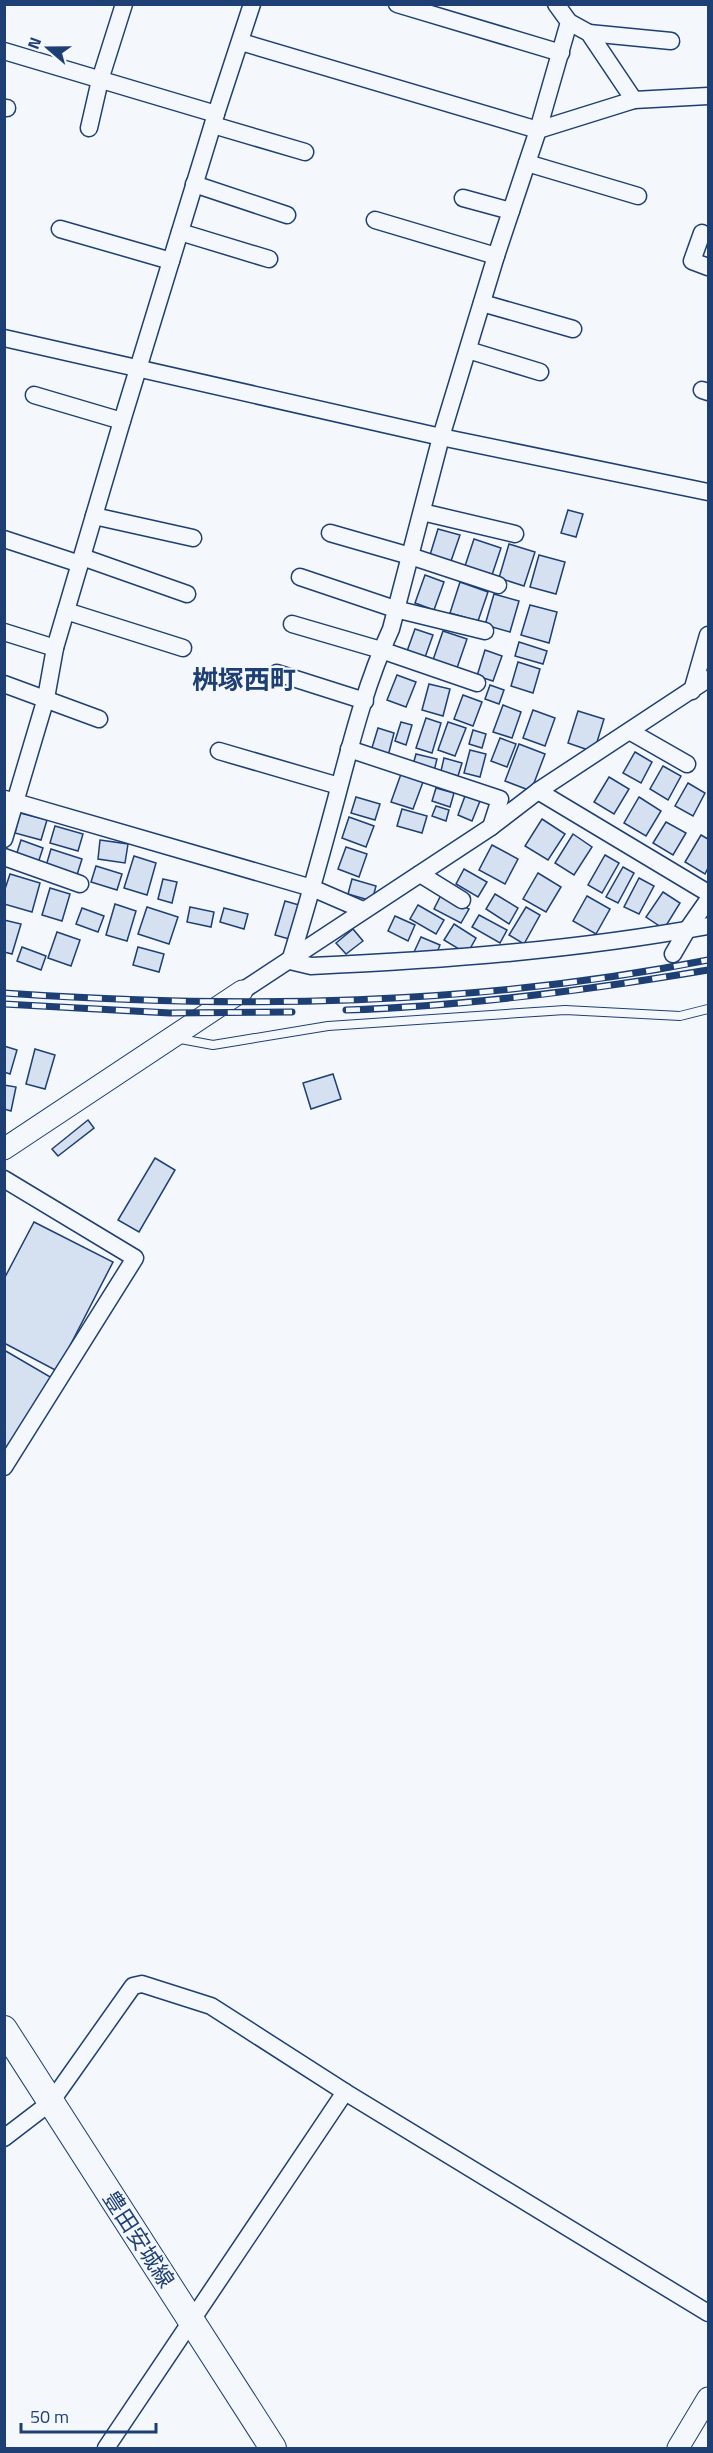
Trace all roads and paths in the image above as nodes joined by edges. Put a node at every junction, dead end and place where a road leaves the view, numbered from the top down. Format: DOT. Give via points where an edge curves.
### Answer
graph roads {
  1 [pos="124,4"];
  2 [pos="252,4"];
  3 [pos="397,4"];
  4 [pos="556,4"];
  5 [pos="569,22"];
  6 [pos="589,33"];
  7 [pos="671,41"];
  8 [pos="241,42"];
  9 [pos="4,51"];
  10 [pos="561,53"];
  11 [pos="100,80"];
  12 [pos="708,96"];
  13 [pos="634,100"];
  14 [pos="214,119"];
  15 [pos="89,128"];
  16 [pos="538,130"];
  17 [pos="305,152"];
  18 [pos="527,163"];
  19 [pos="194,184"];
  20 [pos="638,196"];
  21 [pos="463,198"];
  22 [pos="511,212"];
  23 [pos="287,215"];
  24 [pos="375,220"];
  25 [pos="60,229"];
  26 [pos="180,232"];
  27 [pos="702,233"];
  28 [pos="496,256"];
  29 [pos="269,259"];
  30 [pos="171,261"];
  31 [pos="708,267"];
  32 [pos="482,303"];
  33 [pos="573,329"];
  34 [pos="4,338"];
  35 [pos="468,350"];
  36 [pos="138,367"];
  37 [pos="540,372"];
  38 [pos="34,395"];
  39 [pos="122,421"];
  40 [pos="441,437"];
  41 [pos="708,492"];
  42 [pos="422,512"];
  43 [pos="94,516"];
  44 [pos="330,533"];
  45 [pos="515,534"];
  46 [pos="193,538"];
  47 [pos="4,539"];
  48 [pos="410,556"];
  49 [pos="81,561"];
  50 [pos="300,577"];
  51 [pos="498,585"];
  52 [pos="188,594"];
  53 [pos="395,609"];
  54 [pos="66,610"];
  55 [pos="291,624"];
  56 [pos="485,631"];
  57 [pos="4,632"];
  58 [pos="708,635"];
  59 [pos="55,648"];
  60 [pos="183,648"];
  61 [pos="381,650"];
  62 [pos="277,673"];
  63 [pos="708,680"];
  64 [pos="477,683"];
  65 [pos="4,684"];
  66 [pos="692,691"];
  67 [pos="46,698"];
  68 [pos="365,701"];
  69 [pos="99,719"];
  70 [pos="631,732"];
  71 [pos="349,749"];
  72 [pos="219,751"];
  73 [pos="687,764"];
  74 [pos="339,786"];
  75 [pos="538,791"];
  76 [pos="10,800"];
  77 [pos="491,827"];
  78 [pos="4,839"];
  79 [pos="4,857"];
  80 [pos="420,874"];
  81 [pos="80,884"];
  82 [pos="312,888"];
  83 [pos="708,893"];
  84 [pos="462,900"];
  85 [pos="708,900"];
  86 [pos="363,910"];
  87 [pos="708,926"];
  88 [pos="687,930"];
  89 [pos="673,954"];
  90 [pos="290,961"];
  91 [pos="242,991"];
  92 [pos="708,1009"];
  93 [pos="172,1038"];
  94 [pos="4,1149"];
  95 [pos="4,1179"];
  96 [pos="4,1467"];
  97 [pos="4,2029"];
  98 [pos="345,2092"];
  99 [pos="51,2102"];
  100 [pos="4,2138"];
  101 [pos="708,2313"];
  102 [pos="191,2321"];
  103 [pos="708,2398"];
  104 [pos="106,2448"];
  105 [pos="273,2448"];
  106 [pos="678,2448"];
  1 -- 11 [label="street"];
  2 -- 8 [label="street"];
  3 -- 10 [label="street"];
  4 -- 5 [label="street"];
  5 -- 6 [label="street"];
  5 -- 10 [label="street"];
  6 -- 7 [label="street"];
  6 -- 13 [label="street"];
  8 -- 14 [label="street"];
  8 -- 16 [label="street"];
  9 -- 11 [label="street"];
  10 -- 16 [label="street"];
  11 -- 14 [label="street"];
  11 -- 15 [label="street"];
  12 -- 13 [label="street"];
  13 -- 16 [label="street"];
  14 -- 17 [label="street"];
  14 -- 19 [label="street"];
  16 -- 18 [label="street"];
  18 -- 20 [label="street"];
  18 -- 22 [label="street"];
  19 -- 23 [label="street"];
  19 -- 26 [label="street"];
  21 -- 22 [label="street"];
  22 -- 28 [label="street"];
  24 -- 28 [label="street"];
  25 -- 30 [label="street"];
  26 -- 29 [label="street"];
  26 -- 30 [label="street"];
  27 -- 31 [label="street" via="692,261"];
  28 -- 32 [label="street"];
  30 -- 36 [label="street"];
  32 -- 33 [label="street"];
  32 -- 35 [label="street"];
  34 -- 36 [label="street"];
  35 -- 37 [label="street"];
  35 -- 40 [label="street"];
  36 -- 39 [label="street"];
  36 -- 40 [label="street"];
  38 -- 39 [label="street"];
  39 -- 43 [label="street"];
  40 -- 41 [label="street"];
  40 -- 42 [label="street"];
  42 -- 45 [label="street"];
  42 -- 48 [label="street"];
  43 -- 46 [label="street"];
  43 -- 49 [label="street"];
  44 -- 48 [label="street"];
  47 -- 49 [label="street"];
  48 -- 51 [label="street"];
  48 -- 53 [label="street"];
  49 -- 52 [label="street"];
  49 -- 54 [label="street"];
  50 -- 53 [label="street"];
  53 -- 56 [label="street"];
  53 -- 61 [label="street" via="392,629"];
  54 -- 59 [label="street"];
  54 -- 60 [label="street"];
  55 -- 61 [label="street"];
  57 -- 59 [label="street"];
  58 -- 66 [label="street"];
  59 -- 67 [label="street"];
  61 -- 64 [label="street"];
  61 -- 68 [label="street"];
  62 -- 68 [label="street"];
  63 -- 66 [label="street"];
  65 -- 67 [label="street"];
  66 -- 70 [label="street"];
  67 -- 69 [label="street"];
  67 -- 76 [label="street"];
  68 -- 71 [label="street"];
  70 -- 73 [label="street"];
  70 -- 75 [label="street"];
  71 -- 74 [label="street"];
  71 -- 77 [label="street" via="500,799"];
  72 -- 74 [label="street"];
  74 -- 82 [label="street"];
  75 -- 77 [label="street"];
  75 -- 83 [label="street"];
  76 -- 78 [label="street"];
  76 -- 82 [label="street" via="89,830"];
  77 -- 80 [label="street"];
  79 -- 81 [label="street"];
  80 -- 84 [label="street"];
  80 -- 86 [label="street"];
  82 -- 86 [label="street"];
  82 -- 90 [label="street"];
  85 -- 88 [label="street"];
  86 -- 90 [label="street"];
  87 -- 88 [label="street"];
  88 -- 89 [label="street"];
  88 -- 90 [label="street" via="605,944 439,960 310,966"];
  90 -- 91 [label="street"];
  91 -- 93 [label="street"];
  92 -- 93 [label="lane" via="680,1016 565,1010 328,1026 213,1046"];
  93 -- 94 [label="street"];
  95 -- 96 [label="street" via="135,1258"];
  97 -- 99 [label="main road, 豊田安城線"];
  98 -- 99 [label="street" via="211,2006 142,1984 133,1986"];
  98 -- 101 [label="street"];
  98 -- 102 [label="street"];
  99 -- 100 [label="street"];
  99 -- 102 [label="main road, 豊田安城線"];
  102 -- 104 [label="street"];
  102 -- 105 [label="main road, 豊田安城線"];
  103 -- 106 [label="street"];
}
